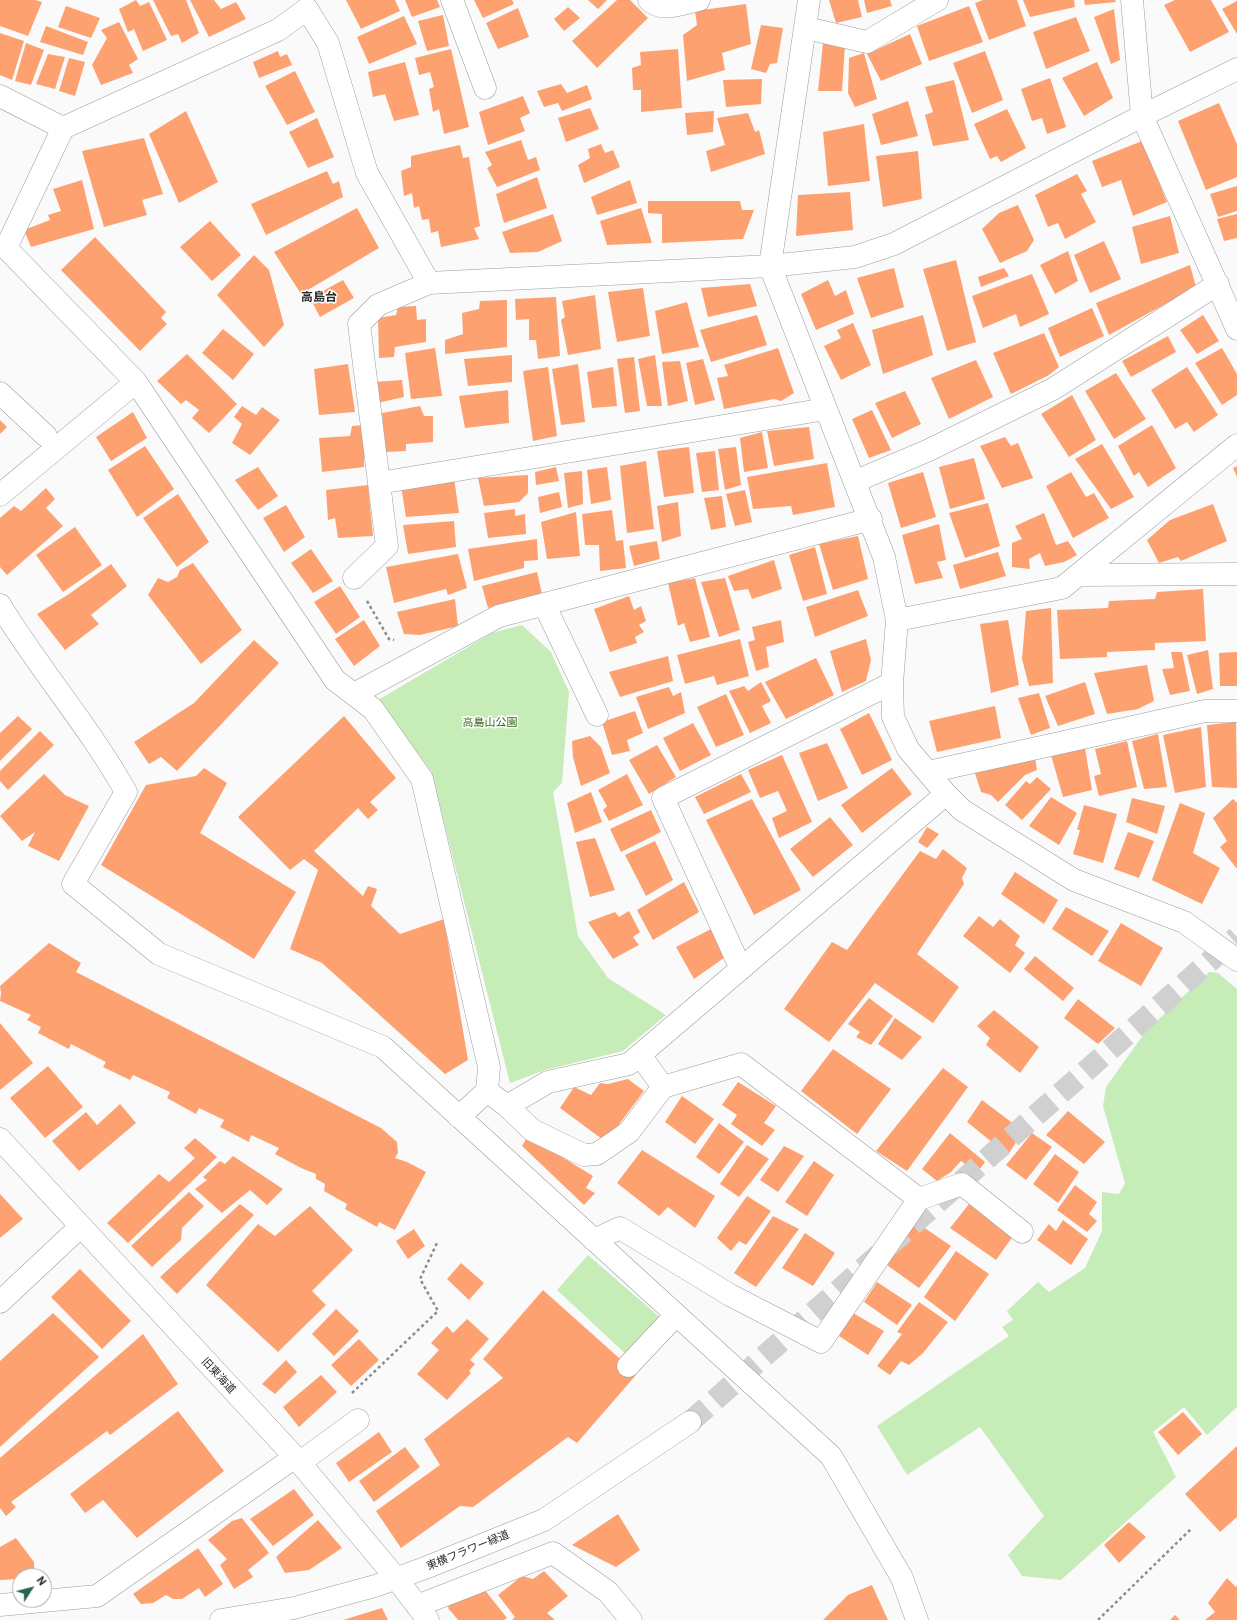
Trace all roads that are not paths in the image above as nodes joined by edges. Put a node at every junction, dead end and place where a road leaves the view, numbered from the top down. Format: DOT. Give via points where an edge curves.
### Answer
graph roads {
  1 [pos="452,0"];
  2 [pos="648,0"];
  3 [pos="699,0"];
  4 [pos="809,0"];
  5 [pos="936,0"];
  6 [pos="1132,0"];
  7 [pos="314,5"];
  8 [pos="806,28"];
  9 [pos="1237,69"];
  10 [pos="485,88"];
  11 [pos="0,96"];
  12 [pos="1142,116"];
  13 [pos="63,128"];
  14 [pos="770,266"];
  15 [pos="429,283"];
  16 [pos="1218,284"];
  17 [pos="1237,329"];
  18 [pos="136,382"];
  19 [pos="0,393"];
  20 [pos="826,409"];
  21 [pos="46,436"];
  22 [pos="1237,445"];
  23 [pos="856,481"];
  24 [pos="379,483"];
  25 [pos="0,495"];
  26 [pos="871,519"];
  27 [pos="1237,574"];
  28 [pos="1079,575"];
  29 [pos="354,578"];
  30 [pos="544,604"];
  31 [pos="0,605"];
  32 [pos="897,620"];
  33 [pos="892,683"];
  34 [pos="354,694"];
  35 [pos="1237,711"];
  36 [pos="597,715"];
  37 [pos="928,772"];
  38 [pos="946,794"];
  39 [pos="1237,960"];
  40 [pos="741,969"];
  41 [pos="653,1073"];
  42 [pos="486,1091"];
  43 [pos="507,1106"];
  44 [pos="459,1117"];
  45 [pos="0,1139"];
  46 [pos="919,1199"];
  47 [pos="80,1227"];
  48 [pos="1022,1232"];
  49 [pos="594,1240"];
  50 [pos="0,1302"];
  51 [pos="676,1315"];
  52 [pos="628,1366"];
  53 [pos="358,1420"];
  54 [pos="690,1422"];
  55 [pos="297,1460"];
  56 [pos="396,1578"];
  57 [pos="0,1605"];
  58 [pos="423,1613"];
  59 [pos="221,1620"];
  60 [pos="631,1620"];
  61 [pos="917,1620"];
  1 -- 10 [label="street"];
  2 -- 3 [label="street" via="668,7"];
  4 -- 8 [label="street"];
  5 -- 8 [label="street" via="867,42"];
  6 -- 12 [label="street"];
  7 -- 13 [label="street" via="278,30"];
  7 -- 15 [label="street" via="367,173"];
  8 -- 14 [label="street"];
  9 -- 12 [label="street"];
  11 -- 13 [label="street"];
  12 -- 14 [label="street" via="894,244 855,257"];
  12 -- 16 [label="street"];
  13 -- 18 [label="street" via="6,248"];
  14 -- 15 [label="street"];
  14 -- 20 [label="street"];
  15 -- 24 [label="street" via="378,305 359,324"];
  16 -- 17 [label="street"];
  16 -- 23 [label="street" via="1053,388 929,450"];
  18 -- 25 [label="street"];
  18 -- 34 [label="street" via="335,680"];
  19 -- 21 [label="street"];
  20 -- 23 [label="street"];
  20 -- 24 [label="street"];
  22 -- 28 [label="street"];
  23 -- 26 [label="street"];
  24 -- 29 [label="street" via="387,546"];
  26 -- 30 [label="street"];
  26 -- 32 [label="street" via="884,557"];
  27 -- 28 [label="street"];
  28 -- 32 [label="street" via="1062,588"];
  30 -- 34 [label="street" via="499,616"];
  30 -- 36 [label="street"];
  31 -- 44 [label="street" via="88,731 126,792 73,884 159,954 383,1047"];
  32 -- 33 [label="street"];
  33 -- 37 [label="street" via="893,717 908,749"];
  33 -- 40 [label="street" via="663,798"];
  34 -- 42 [label="street" via="373,709 422,779 490,1067"];
  35 -- 37 [label="street" via="1205,711"];
  37 -- 38 [label="street"];
  38 -- 39 [label="street" via="962,810 1074,880 1184,922"];
  38 -- 40 [label="street"];
  40 -- 41 [label="street"];
  41 -- 43 [label="street" via="629,1064 548,1082"];
  41 -- 43 [label="street" via="629,1132 598,1154 584,1155 532,1130"];
  41 -- 46 [label="street" via="740,1064"];
  42 -- 43 [label="street"];
  42 -- 44 [label="street"];
  44 -- 49 [label="street"];
  45 -- 47 [label="street, 旧東海道"];
  46 -- 48 [label="street" via="962,1184"];
  46 -- 49 [label="street" via="821,1342 730,1295 620,1228"];
  47 -- 50 [label="street"];
  47 -- 55 [label="street, 旧東海道"];
  49 -- 51 [label="street"];
  51 -- 52 [label="street"];
  51 -- 61 [label="street" via="831,1456 902,1578"];
  53 -- 55 [label="street"];
  54 -- 56 [label="street, 東横フラワー緑道" via="544,1520"];
  55 -- 56 [label="street, 旧東海道"];
  55 -- 57 [label="street" via="97,1596"];
  56 -- 58 [label="street, 旧東海道"];
  56 -- 59 [label="street, 東横フラワー緑道" via="294,1608"];
  58 -- 60 [label="street" via="553,1553 608,1592"];
}
